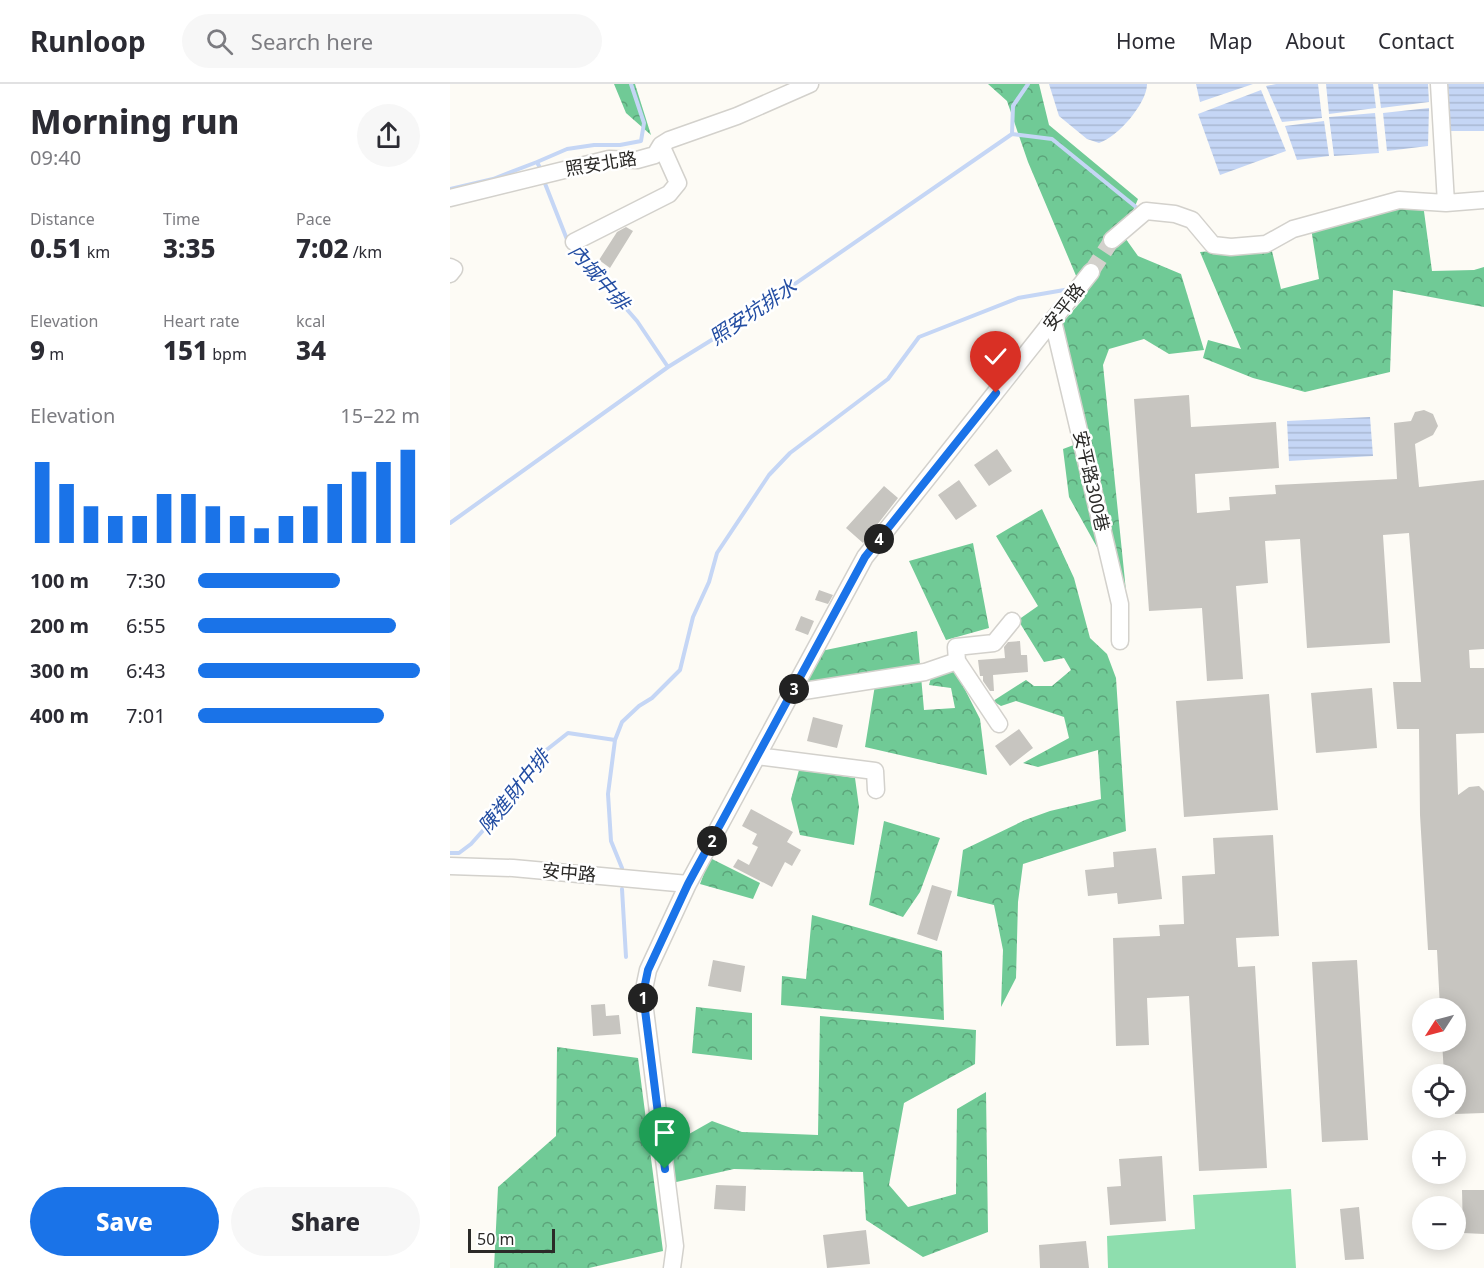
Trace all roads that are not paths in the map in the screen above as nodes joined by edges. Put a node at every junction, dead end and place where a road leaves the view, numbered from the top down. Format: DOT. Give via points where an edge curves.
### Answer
graph roads {
  1 [pos="810,84"];
  2 [pos="1439,84"];
  3 [pos="661,146"];
  4 [pos="450,198"];
  5 [pos="1484,200"];
  6 [pos="1446,203"];
  7 [pos="1112,240"];
  8 [pos="574,242"];
  9 [pos="450,267"];
  10 [pos="1091,272"];
  11 [pos="450,274"];
  12 [pos="1053,321"];
  13 [pos="1012,621"];
  14 [pos="1120,641"];
  15 [pos="957,661"];
  16 [pos="791,693"];
  17 [pos="999,724"];
  18 [pos="757,756"];
  19 [pos="876,790"];
  20 [pos="450,866"];
  21 [pos="688,884"];
  22 [pos="672,1268"];
  1 -- 3 [label="street, 照安北路"];
  2 -- 6 [label="street"];
  3 -- 4 [label="street, 照安北路" via="655,155 637,160 598,161"];
  3 -- 8 [label="street" via="678,183 669,194"];
  5 -- 6 [label="street"];
  6 -- 7 [label="street" via="1399,200 1293,229 1266,244 1231,247 1213,245 1192,220 1146,211"];
  9 -- 11 [label="street" via="454,269"];
  10 -- 12 [label="street, 安平路"];
  12 -- 14 [label="street, 安平路300巷" via="1120,604"];
  12 -- 16 [label="street, 安平路" via="865,557"];
  13 -- 15 [label="street" via="994,643 956,647"];
  15 -- 16 [label="street" via="925,672"];
  15 -- 17 [label="street"];
  16 -- 18 [label="street, 安平路"];
  18 -- 19 [label="street" via="875,771"];
  18 -- 21 [label="street, 安平路"];
  20 -- 21 [label="street, 安中路"];
  21 -- 22 [label="street, 安平路" via="648,970 643,994 675,1246"];
}
